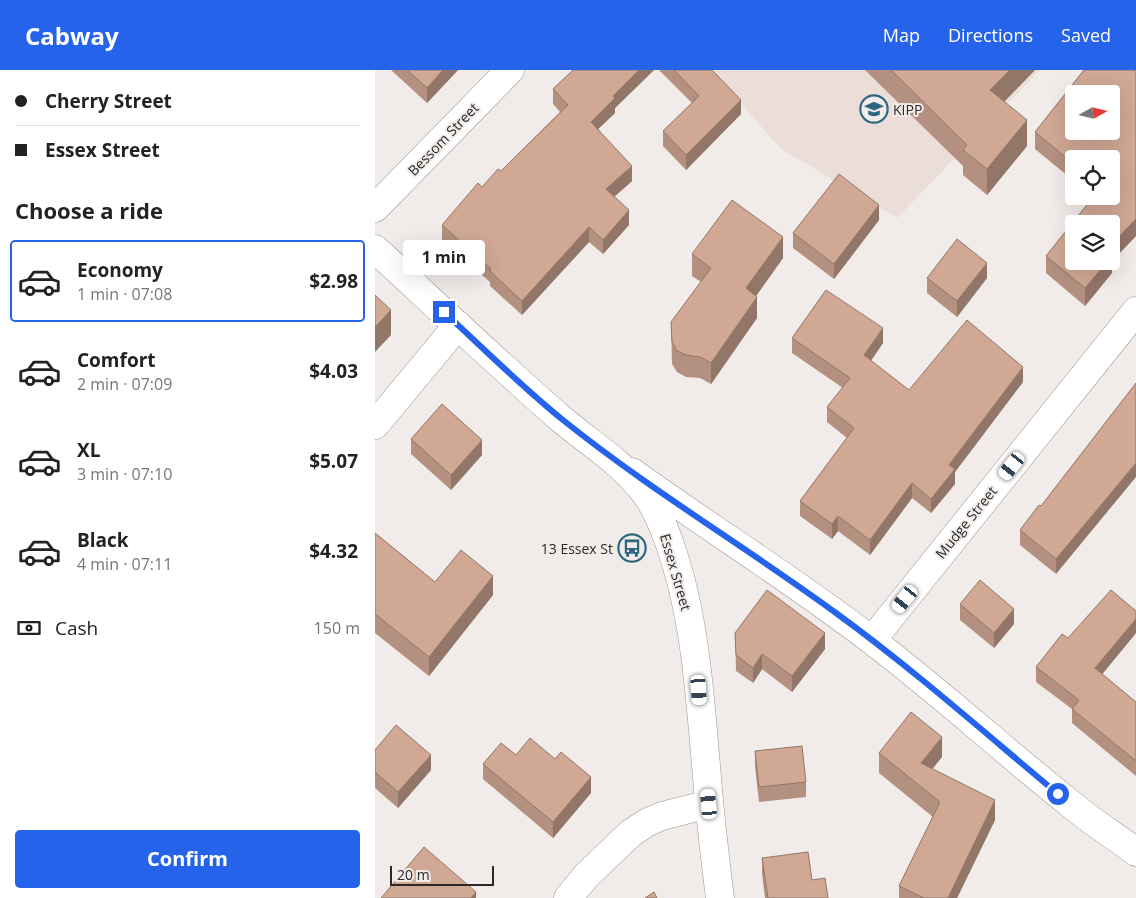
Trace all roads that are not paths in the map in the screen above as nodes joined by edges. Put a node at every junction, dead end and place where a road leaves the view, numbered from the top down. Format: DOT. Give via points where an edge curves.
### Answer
graph roads {
  1 [pos="510,70"];
  2 [pos="375,208"];
  3 [pos="375,249"];
  4 [pos="1136,311"];
  5 [pos="458,325"];
  6 [pos="375,425"];
  7 [pos="602,450"];
  8 [pos="872,640"];
  9 [pos="709,804"];
  10 [pos="1136,852"];
  11 [pos="568,898"];
  12 [pos="720,898"];
  1 -- 2 [label="street, Bessom Street"];
  3 -- 5 [label="street, Essex Street"];
  4 -- 8 [label="street, Mudge Street"];
  5 -- 6 [label="street"];
  5 -- 7 [label="street, Essex Street" via="562,419"];
  7 -- 8 [label="street"];
  7 -- 9 [label="street, Essex Street" via="646,494 663,525 675,559 687,608 699,690"];
  8 -- 10 [label="street" via="1073,806"];
  9 -- 11 [label="street" via="662,816 631,833"];
  9 -- 12 [label="street, Essex Street"];
}
